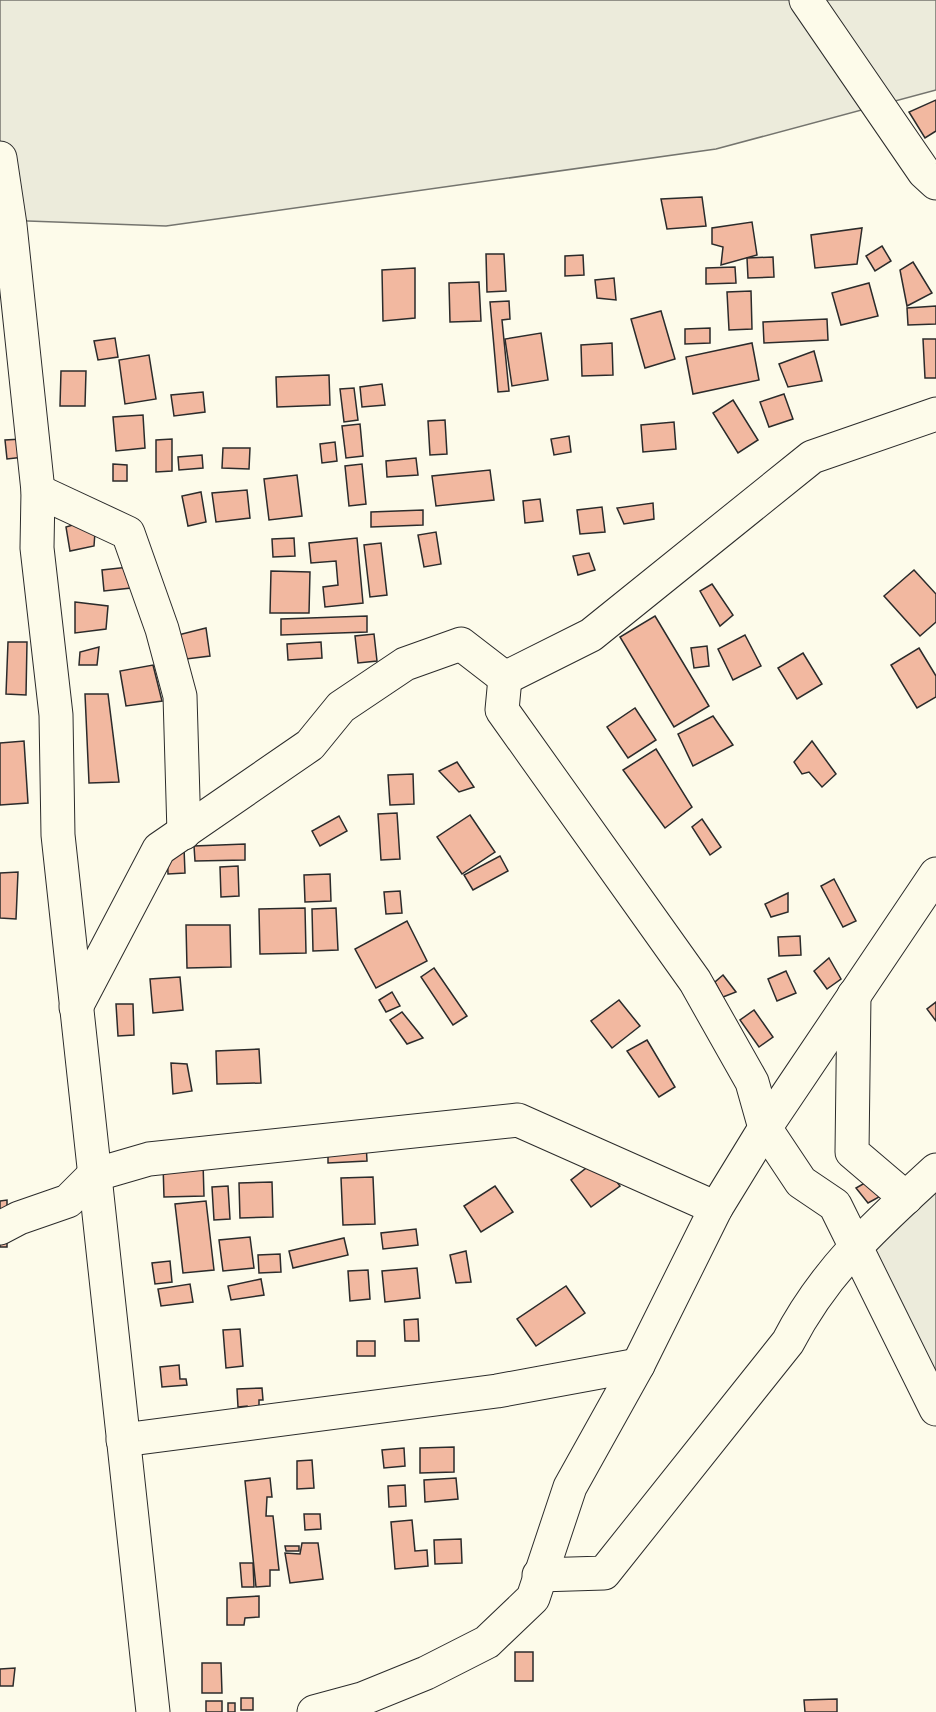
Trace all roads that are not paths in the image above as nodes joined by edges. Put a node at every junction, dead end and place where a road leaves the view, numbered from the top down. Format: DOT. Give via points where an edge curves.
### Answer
graph roads {
  1 [pos="806,0"];
  2 [pos="0,158"];
  3 [pos="936,183"];
  4 [pos="14,404"];
  5 [pos="936,414"];
  6 [pos="38,491"];
  7 [pos="505,678"];
  8 [pos="184,832"];
  9 [pos="936,874"];
  10 [pos="854,996"];
  11 [pos="76,1007"];
  12 [pos="765,1128"];
  13 [pos="936,1170"];
  14 [pos="94,1175"];
  15 [pos="906,1198"];
  16 [pos="716,1208"];
  17 [pos="0,1228"];
  18 [pos="856,1244"];
  19 [pos="638,1365"];
  20 [pos="936,1409"];
  21 [pos="123,1440"];
  22 [pos="539,1575"];
  23 [pos="153,1712"];
  24 [pos="314,1712"];
  1 -- 3 [label="street" via="924,172"];
  2 -- 4 [label="street" via="10,225"];
  4 -- 6 [label="street"];
  5 -- 7 [label="street" via="812,457 591,635"];
  6 -- 8 [label="street" via="128,534 162,629 180,696"];
  6 -- 11 [label="street" via="37,548 56,715 58,836"];
  7 -- 8 [label="street" via="461,644 405,664 341,707 310,745"];
  7 -- 12 [label="street" via="502,710 695,981 752,1082"];
  8 -- 11 [label="street" via="159,849"];
  9 -- 10 [label="street"];
  10 -- 12 [label="street"];
  10 -- 15 [label="street" via="852,1152"];
  11 -- 14 [label="street"];
  12 -- 16 [label="street"];
  12 -- 18 [label="street" via="801,1182 835,1205"];
  13 -- 15 [label="street"];
  14 -- 16 [label="street" via="149,1159 518,1120"];
  14 -- 17 [label="street" via="68,1201"];
  14 -- 21 [label="street"];
  15 -- 18 [label="street"];
  16 -- 19 [label="street"];
  18 -- 20 [label="street"];
  18 -- 22 [label="street" via="807,1306 788,1342 604,1572"];
  19 -- 21 [label="street" via="497,1391"];
  19 -- 22 [label="street" via="570,1487"];
  21 -- 23 [label="street"];
  22 -- 24 [label="street" via="534,1598 488,1642 416,1678"];
}
